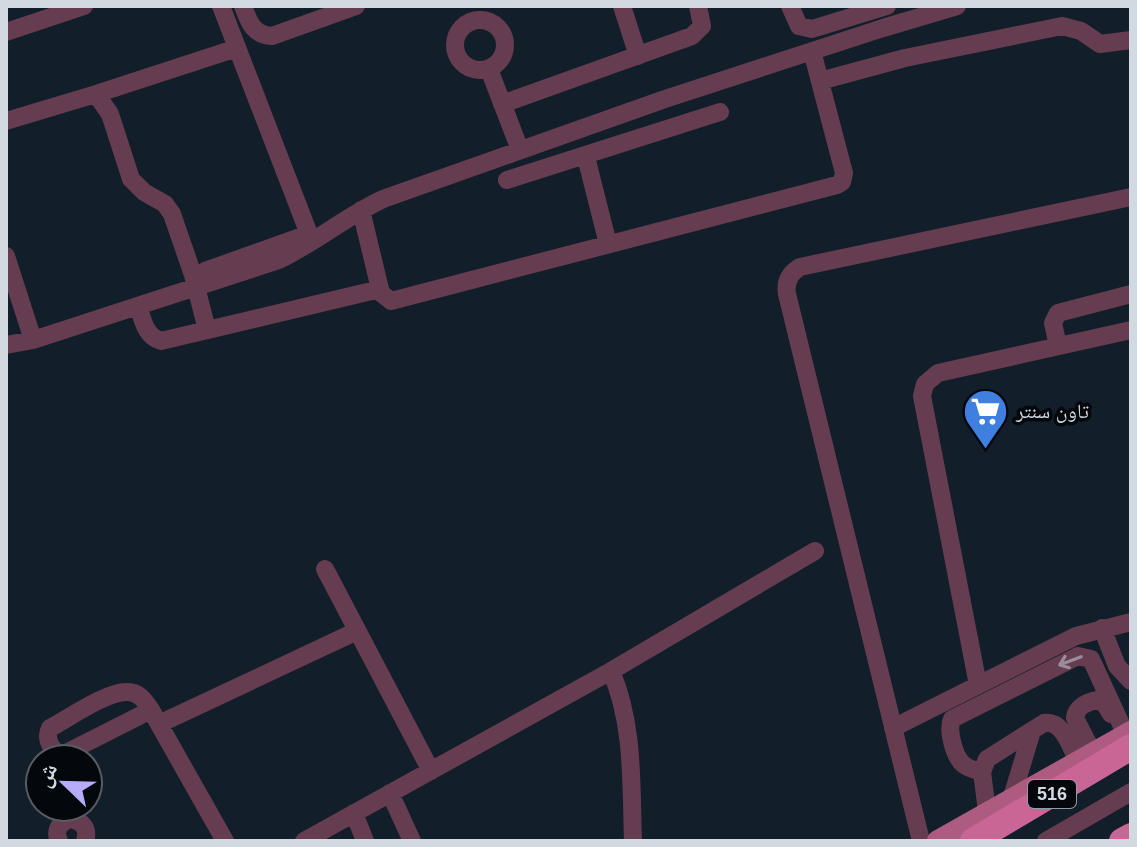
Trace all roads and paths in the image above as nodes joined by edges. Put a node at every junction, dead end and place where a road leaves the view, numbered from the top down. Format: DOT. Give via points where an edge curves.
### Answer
graph roads {
  1 [pos="84,6"];
  2 [pos="221,6"];
  3 [pos="243,6"];
  4 [pos="622,6"];
  5 [pos="698,6"];
  6 [pos="790,6"];
  7 [pos="887,6"];
  8 [pos="957,6"];
  9 [pos="346,8"];
  10 [pos="469,14"];
  11 [pos="6,32"];
  12 [pos="1131,40"];
  13 [pos="237,48"];
  14 [pos="812,51"];
  15 [pos="638,56"];
  16 [pos="489,69"];
  17 [pos="820,81"];
  18 [pos="96,94"];
  19 [pos="502,104"];
  20 [pos="720,112"];
  21 [pos="6,121"];
  22 [pos="520,150"];
  23 [pos="586,157"];
  24 [pos="507,180"];
  25 [pos="1131,197"];
  26 [pos="361,210"];
  27 [pos="331,229"];
  28 [pos="309,234"];
  29 [pos="608,244"];
  30 [pos="6,256"];
  31 [pos="195,281"];
  32 [pos="380,289"];
  33 [pos="1131,294"];
  34 [pos="138,306"];
  35 [pos="207,330"];
  36 [pos="1131,330"];
  37 [pos="22,339"];
  38 [pos="1058,346"];
  39 [pos="815,551"];
  40 [pos="325,569"];
  41 [pos="1131,622"];
  42 [pos="1102,628"];
  43 [pos="357,631"];
  44 [pos="1131,649"];
  45 [pos="1113,656"];
  46 [pos="611,671"];
  47 [pos="1131,681"];
  48 [pos="978,685"];
  49 [pos="155,717"];
  50 [pos="893,728"];
  51 [pos="1032,731"];
  52 [pos="1128,736"];
  53 [pos="1085,757"];
  54 [pos="431,771"];
  55 [pos="982,772"];
  56 [pos="1131,792"];
  57 [pos="390,793"];
  58 [pos="1012,797"];
  59 [pos="987,811"];
  60 [pos="354,813"];
  61 [pos="1131,836"];
  62 [pos="59,841"];
  63 [pos="85,841"];
  64 [pos="225,841"];
  65 [pos="304,841"];
  66 [pos="365,841"];
  67 [pos="412,841"];
  68 [pos="633,841"];
  69 [pos="921,841"];
  70 [pos="938,841"];
  71 [pos="973,841"];
  72 [pos="1046,841"];
  73 [pos="1122,841"];
  1 -- 11 [label="street"];
  2 -- 13 [label="street"];
  3 -- 9 [label="street" via="254,29 265,36"];
  4 -- 15 [label="street"];
  5 -- 15 [label="street" via="698,32"];
  6 -- 7 [label="street" via="797,23 812,29"];
  8 -- 14 [label="street"];
  10 -- 16 [label="street" via="502,33 503,54"];
  10 -- 16 [label="street" via="455,44 458,57 475,70"];
  12 -- 17 [label="street" via="1100,44 1076,28 1062,26"];
  13 -- 18 [label="street"];
  13 -- 28 [label="street"];
  14 -- 17 [label="street"];
  14 -- 22 [label="street"];
  15 -- 19 [label="street"];
  16 -- 19 [label="street"];
  17 -- 29 [label="street" via="844,173 839,184"];
  18 -- 21 [label="street"];
  18 -- 31 [label="street" via="110,114 131,179 172,214"];
  19 -- 22 [label="street"];
  20 -- 23 [label="street"];
  22 -- 26 [label="street"];
  23 -- 24 [label="street"];
  23 -- 29 [label="street"];
  25 -- 50 [label="street" via="800,267 787,281"];
  26 -- 27 [label="street"];
  26 -- 32 [label="street"];
  27 -- 28 [label="street"];
  27 -- 31 [label="street" via="279,260"];
  28 -- 31 [label="street"];
  29 -- 32 [label="street" via="395,300 387,300"];
  30 -- 37 [label="street"];
  31 -- 34 [label="street"];
  31 -- 35 [label="street"];
  31 -- 37 [label="street"];
  32 -- 35 [label="street"];
  33 -- 38 [label="street" via="1058,313 1053,323"];
  34 -- 35 [label="street" via="153,339"];
  34 -- 37 [label="street"];
  36 -- 38 [label="street"];
  38 -- 48 [label="street" via="938,373 922,390"];
  39 -- 46 [label="street"];
  40 -- 43 [label="street"];
  41 -- 42 [label="street"];
  42 -- 45 [label="street"];
  42 -- 48 [label="street"];
  43 -- 49 [label="street"];
  43 -- 54 [label="street"];
  44 -- 45 [label="street"];
  45 -- 47 [label="street"];
  46 -- 54 [label="street"];
  46 -- 68 [label="street" via="628,729"];
  48 -- 50 [label="street"];
  49 -- 49 [label="street" via="145,699 126,691 50,728 48,742 54,752 66,753"];
  49 -- 64 [label="street"];
  50 -- 69 [label="street"];
  51 -- 53 [label="street" via="1056,723"];
  51 -- 55 [label="street" via="990,756"];
  51 -- 58 [label="street"];
  52 -- 53 [label="main road"];
  52 -- 53 [label="street" via="1100,700 1094,700 1079,708 1075,718"];
  52 -- 55 [label="street, one-way" via="1091,659 1078,656 952,719 949,729 960,761"];
  52 -- 71 [label="highway, 516"];
  53 -- 58 [label="main road"];
  54 -- 57 [label="street"];
  55 -- 59 [label="street"];
  56 -- 72 [label="street"];
  57 -- 60 [label="street"];
  57 -- 67 [label="street"];
  58 -- 59 [label="main road"];
  59 -- 70 [label="main road"];
  60 -- 65 [label="street"];
  60 -- 66 [label="street"];
  61 -- 73 [label="highway"];
  62 -- 63 [label="street" via="59,826 70,819 82,823"];
}
